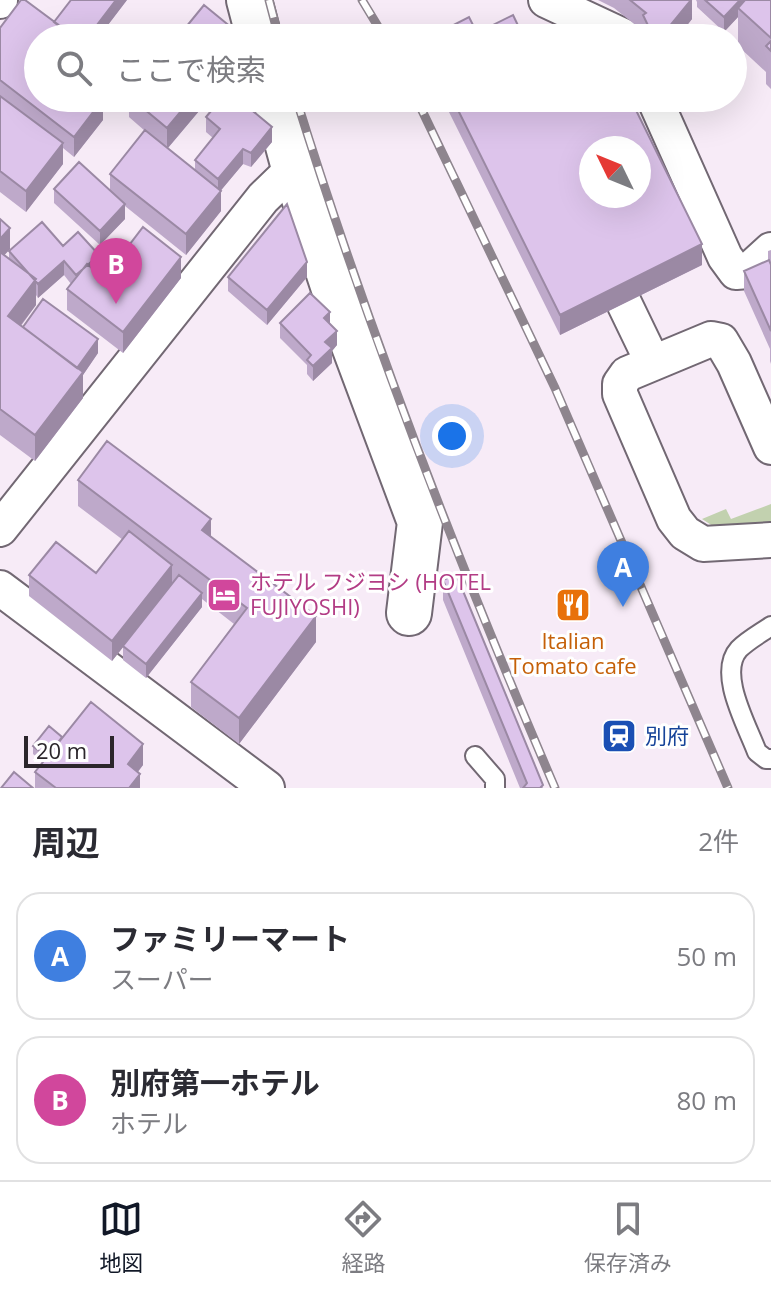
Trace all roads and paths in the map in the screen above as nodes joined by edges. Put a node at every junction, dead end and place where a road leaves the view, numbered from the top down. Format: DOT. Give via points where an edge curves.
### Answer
graph roads {
  1 [pos="249,0"];
  2 [pos="546,0"];
  3 [pos="255,24"];
  4 [pos="597,24"];
  5 [pos="279,112"];
  6 [pos="660,112"];
  7 [pos="294,168"];
  8 [pos="771,250"];
  9 [pos="624,303"];
  10 [pos="653,363"];
  11 [pos="771,447"];
  12 [pos="0,529"];
  13 [pos="771,540"];
  14 [pos="0,588"];
  15 [pos="409,613"];
  16 [pos="771,626"];
  17 [pos="475,756"];
  18 [pos="771,759"];
  19 [pos="267,788"];
  20 [pos="495,788"];
  1 -- 3 [label="street"];
  2 -- 4 [label="street"];
  5 -- 7 [label="street"];
  6 -- 8 [label="street" via="736,272 748,271"];
  7 -- 12 [label="street" via="263,198"];
  7 -- 15 [label="street" via="420,522"];
  9 -- 10 [label="street"];
  10 -- 11 [label="street" via="711,339 721,341"];
  10 -- 13 [label="street" via="627,374 620,394 674,519 703,544"];
  14 -- 19 [label="street"];
  16 -- 18 [label="lane" via="738,650 729,677 757,752"];
  17 -- 20 [label="lane" via="495,779"];
}
